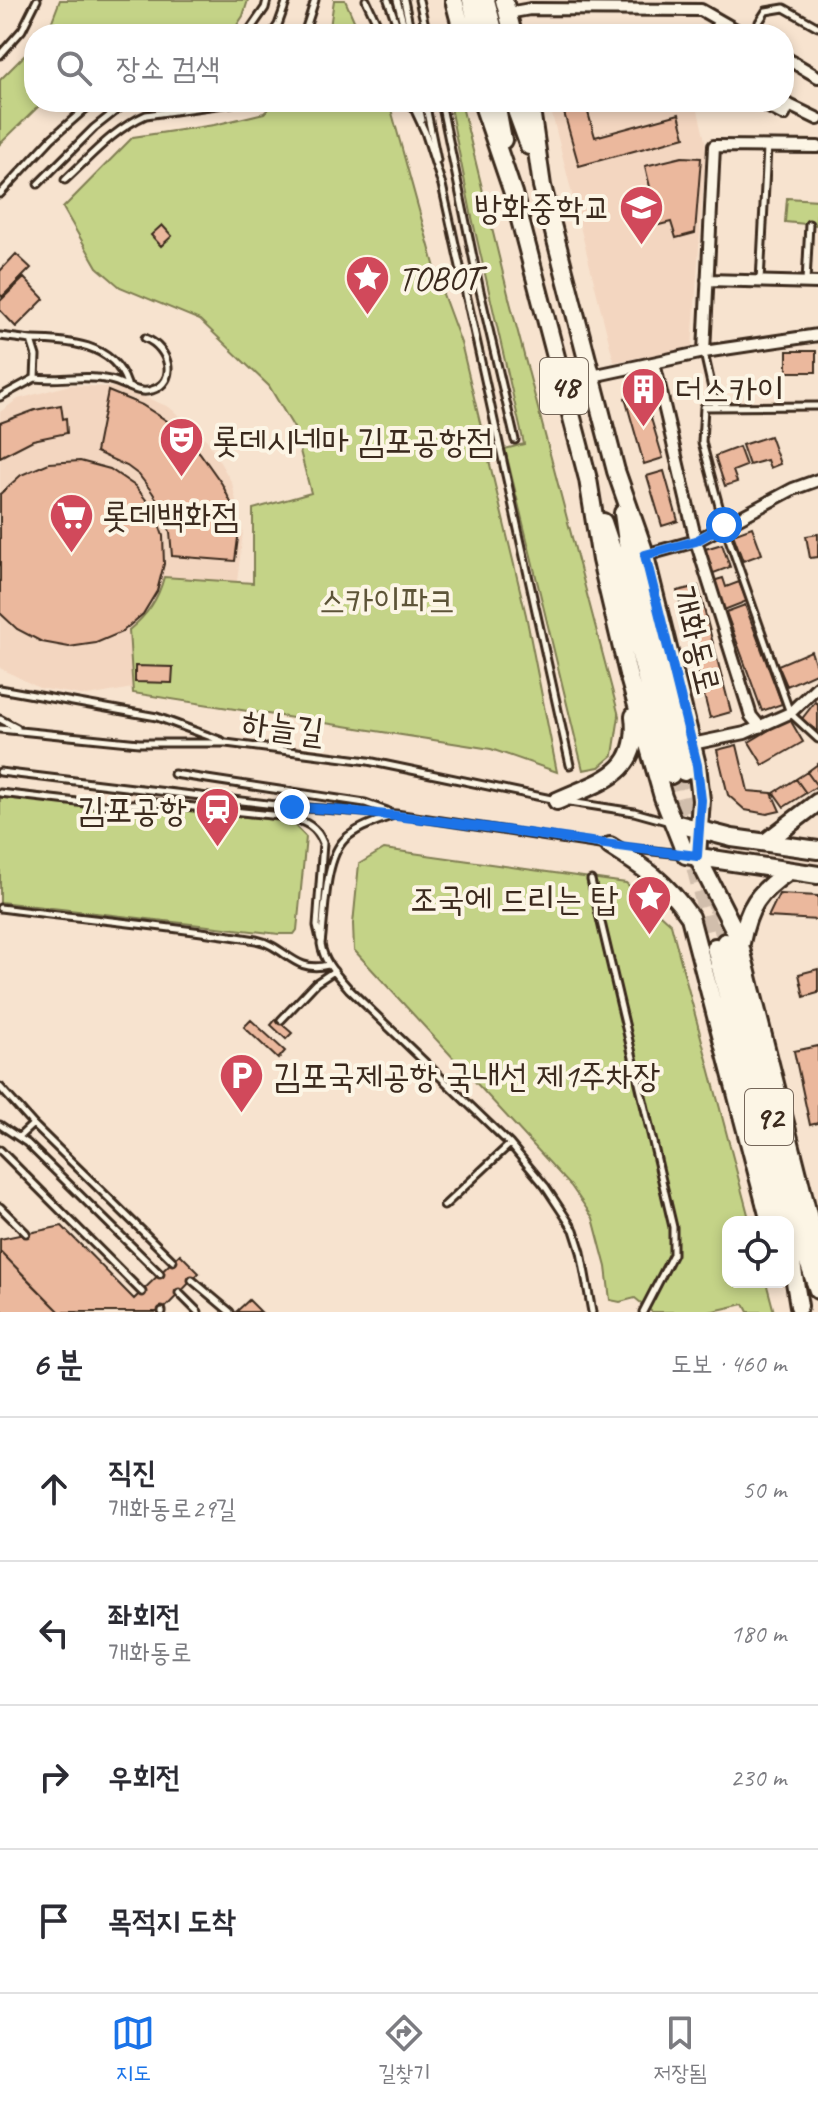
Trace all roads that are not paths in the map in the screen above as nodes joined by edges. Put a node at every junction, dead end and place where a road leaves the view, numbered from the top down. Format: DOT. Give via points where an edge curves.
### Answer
graph roads {
  1 [pos="37,0"];
  2 [pos="267,0"];
  3 [pos="287,0"];
  4 [pos="315,0"];
  5 [pos="366,0"];
  6 [pos="388,0"];
  7 [pos="397,0"];
  8 [pos="404,0"];
  9 [pos="419,0"];
  10 [pos="454,0"];
  11 [pos="471,0"];
  12 [pos="486,0"];
  13 [pos="555,4"];
  14 [pos="606,5"];
  15 [pos="657,5"];
  16 [pos="704,5"];
  17 [pos="506,6"];
  18 [pos="720,21"];
  19 [pos="759,22"];
  20 [pos="25,24"];
  21 [pos="254,24"];
  22 [pos="278,24"];
  23 [pos="307,24"];
  24 [pos="377,24"];
  25 [pos="400,24"];
  26 [pos="403,24"];
  27 [pos="405,24"];
  28 [pos="425,24"];
  29 [pos="460,24"];
  30 [pos="477,24"];
  31 [pos="492,24"];
  32 [pos="718,24"];
  33 [pos="725,24"];
  34 [pos="24,26"];
  35 [pos="818,27"];
  36 [pos="0,55"];
  37 [pos="794,63"];
  38 [pos="818,77"];
  39 [pos="794,107"];
  40 [pos="82,112"];
  41 [pos="114,112"];
  42 [pos="167,112"];
  43 [pos="416,112"];
  44 [pos="420,112"];
  45 [pos="427,112"];
  46 [pos="443,112"];
  47 [pos="485,112"];
  48 [pos="498,112"];
  49 [pos="516,112"];
  50 [pos="531,112"];
  51 [pos="818,119"];
  52 [pos="425,132"];
  53 [pos="767,147"];
  54 [pos="818,147"];
  55 [pos="65,180"];
  56 [pos="38,184"];
  57 [pos="442,185"];
  58 [pos="542,186"];
  59 [pos="513,193"];
  60 [pos="0,194"];
  61 [pos="809,224"];
  62 [pos="707,280"];
  63 [pos="760,281"];
  64 [pos="812,283"];
  65 [pos="818,335"];
  66 [pos="1,337"];
  67 [pos="145,338"];
  68 [pos="31,340"];
  69 [pos="704,352"];
  70 [pos="654,363"];
  71 [pos="592,376"];
  72 [pos="35,378"];
  73 [pos="127,385"];
  74 [pos="0,397"];
  75 [pos="716,406"];
  76 [pos="818,406"];
  77 [pos="515,440"];
  78 [pos="616,471"];
  79 [pos="588,479"];
  80 [pos="818,480"];
  81 [pos="724,525"];
  82 [pos="696,541"];
  83 [pos="645,555"];
  84 [pos="628,674"];
  85 [pos="818,686"];
  86 [pos="0,689"];
  87 [pos="790,713"];
  88 [pos="0,719"];
  89 [pos="760,727"];
  90 [pos="0,729"];
  91 [pos="22,731"];
  92 [pos="818,739"];
  93 [pos="226,743"];
  94 [pos="692,744"];
  95 [pos="570,765"];
  96 [pos="0,772"];
  97 [pos="677,772"];
  98 [pos="174,774"];
  99 [pos="0,793"];
  100 [pos="557,801"];
  101 [pos="818,802"];
  102 [pos="396,814"];
  103 [pos="674,823"];
  104 [pos="700,828"];
  105 [pos="766,842"];
  106 [pos="610,846"];
  107 [pos="818,850"];
  108 [pos="692,855"];
  109 [pos="789,871"];
  110 [pos="818,875"];
  111 [pos="591,880"];
  112 [pos="0,908"];
  113 [pos="321,944"];
  114 [pos="724,944"];
  115 [pos="328,965"];
  116 [pos="334,971"];
  117 [pos="281,1020"];
  118 [pos="0,1087"];
  119 [pos="33,1124"];
  120 [pos="0,1125"];
  121 [pos="20,1136"];
  122 [pos="510,1144"];
  123 [pos="0,1150"];
  124 [pos="444,1206"];
  125 [pos="0,1207"];
  126 [pos="813,1210"];
  127 [pos="769,1216"];
  128 [pos="783,1216"];
  129 [pos="26,1233"];
  130 [pos="173,1261"];
  131 [pos="818,1273"];
  132 [pos="160,1274"];
  133 [pos="794,1274"];
  134 [pos="192,1280"];
  135 [pos="792,1288"];
  136 [pos="818,1290"];
  137 [pos="142,1292"];
  138 [pos="179,1293"];
  139 [pos="800,1309"];
  140 [pos="198,1312"];
  141 [pos="230,1312"];
  142 [pos="592,1312"];
  143 [pos="643,1312"];
  1 -- 20 [label="lane"];
  2 -- 21 [label="lane"];
  3 -- 22 [label="lane"];
  4 -- 23 [label="lane"];
  5 -- 24 [label="lane"];
  6 -- 25 [label="lane"];
  7 -- 26 [label="lane"];
  8 -- 27 [label="lane"];
  9 -- 28 [label="lane"];
  10 -- 29 [label="main road"];
  11 -- 30 [label="main road"];
  12 -- 31 [label="main road"];
  13 -- 14 [label="street"];
  13 -- 17 [label="street"];
  14 -- 15 [label="street"];
  15 -- 16 [label="street"];
  16 -- 18 [label="street"];
  18 -- 32 [label="street"];
  18 -- 33 [label="street"];
  19 -- 35 [label="lane" via="766,11 784,8"];
  34 -- 36 [label="lane"];
  37 -- 38 [label="street"];
  39 -- 51 [label="street"];
  40 -- 60 [label="lane"];
  41 -- 56 [label="lane"];
  42 -- 55 [label="lane" via="121,127"];
  43 -- 52 [label="lane"];
  44 -- 52 [label="lane"];
  45 -- 57 [label="lane"];
  46 -- 77 [label="lane"];
  47 -- 59 [label="main road, 개화동로 / 48"];
  48 -- 59 [label="main road, 개화동로"];
  49 -- 58 [label="main road, 개화동로"];
  50 -- 58 [label="main road, 개화동로"];
  52 -- 57 [label="lane"];
  53 -- 54 [label="street"];
  53 -- 62 [label="street" via="714,146"];
  53 -- 63 [label="lane"];
  57 -- 95 [label="lane"];
  58 -- 71 [label="main road, 개화동로"];
  59 -- 79 [label="main road, 개화동로 / 48"];
  61 -- 64 [label="lane"];
  62 -- 63 [label="street"];
  62 -- 69 [label="street"];
  63 -- 64 [label="street"];
  65 -- 69 [label="street"];
  66 -- 68 [label="lane"];
  67 -- 73 [label="lane" via="165,354 164,382 154,390"];
  68 -- 72 [label="lane"];
  68 -- 73 [label="lane" via="85,344 113,362"];
  69 -- 70 [label="street"];
  69 -- 75 [label="lane"];
  70 -- 71 [label="street"];
  70 -- 82 [label="street"];
  71 -- 78 [label="main road, 개화동로"];
  72 -- 73 [label="lane" via="93,377"];
  72 -- 74 [label="lane"];
  75 -- 76 [label="lane"];
  75 -- 81 [label="lane" via="704,407 702,442"];
  78 -- 83 [label="main road, 개화동로"];
  78 -- 97 [label="main road, 개화동로"];
  79 -- 84 [label="main road, 개화동로 / 48"];
  79 -- 97 [label="main road, 개화동로"];
  80 -- 81 [label="street"];
  81 -- 82 [label="street"];
  81 -- 87 [label="lane"];
  82 -- 83 [label="street"];
  82 -- 89 [label="street" via="751,716"];
  83 -- 94 [label="main road, 개화동로"];
  84 -- 97 [label="main road, 개화동로 / 48"];
  84 -- 100 [label="main road" via="635,721 623,767"];
  85 -- 87 [label="street"];
  86 -- 93 [label="lane" via="157,717"];
  87 -- 89 [label="street"];
  87 -- 92 [label="lane"];
  88 -- 91 [label="lane"];
  89 -- 94 [label="street"];
  90 -- 91 [label="lane, 하늘길"];
  91 -- 93 [label="lane, 하늘길" via="139,743"];
  93 -- 100 [label="lane, 하늘길" via="368,761"];
  94 -- 97 [label="main road, 개화동로"];
  96 -- 102 [label="lane" via="292,807"];
  97 -- 103 [label="main road, 개화동로 / 48"];
  97 -- 104 [label="main road, 개화동로" via="701,800"];
  98 -- 102 [label="lane" via="365,803"];
  99 -- 113 [label="lane" via="103,805 167,804 306,821 323,843 317,926"];
  100 -- 103 [label="lane, 하늘길"];
  101 -- 105 [label="main road"];
  102 -- 106 [label="lane"];
  102 -- 113 [label="lane" via="361,828 338,847"];
  103 -- 104 [label="main road"];
  103 -- 108 [label="main road, 개화동로"];
  104 -- 105 [label="main road"];
  104 -- 108 [label="main road, 개화동로"];
  105 -- 107 [label="main road"];
  106 -- 108 [label="lane"];
  106 -- 114 [label="main road, 92" via="655,875 690,917"];
  108 -- 109 [label="main road"];
  108 -- 114 [label="main road, 개화동로"];
  109 -- 110 [label="main road"];
  109 -- 114 [label="main road" via="759,895"];
  111 -- 143 [label="lane" via="673,1227 673,1254"];
  112 -- 115 [label="lane" via="262,941 304,966"];
  113 -- 115 [label="lane"];
  114 -- 126 [label="main road, 92"];
  114 -- 127 [label="main road, 92"];
  114 -- 128 [label="main road, 92"];
  114 -- 136 [label="main road, 92"];
  115 -- 116 [label="lane"];
  116 -- 117 [label="lane"];
  116 -- 122 [label="lane"];
  118 -- 119 [label="lane"];
  119 -- 121 [label="lane"];
  119 -- 130 [label="lane"];
  120 -- 121 [label="lane"];
  121 -- 132 [label="lane"];
  122 -- 124 [label="lane"];
  122 -- 142 [label="lane" via="574,1230"];
  123 -- 137 [label="lane"];
  125 -- 129 [label="lane"];
  126 -- 131 [label="main road, 92"];
  133 -- 139 [label="main road"];
  134 -- 141 [label="lane"];
  135 -- 139 [label="main road"];
  138 -- 140 [label="lane"];
}
